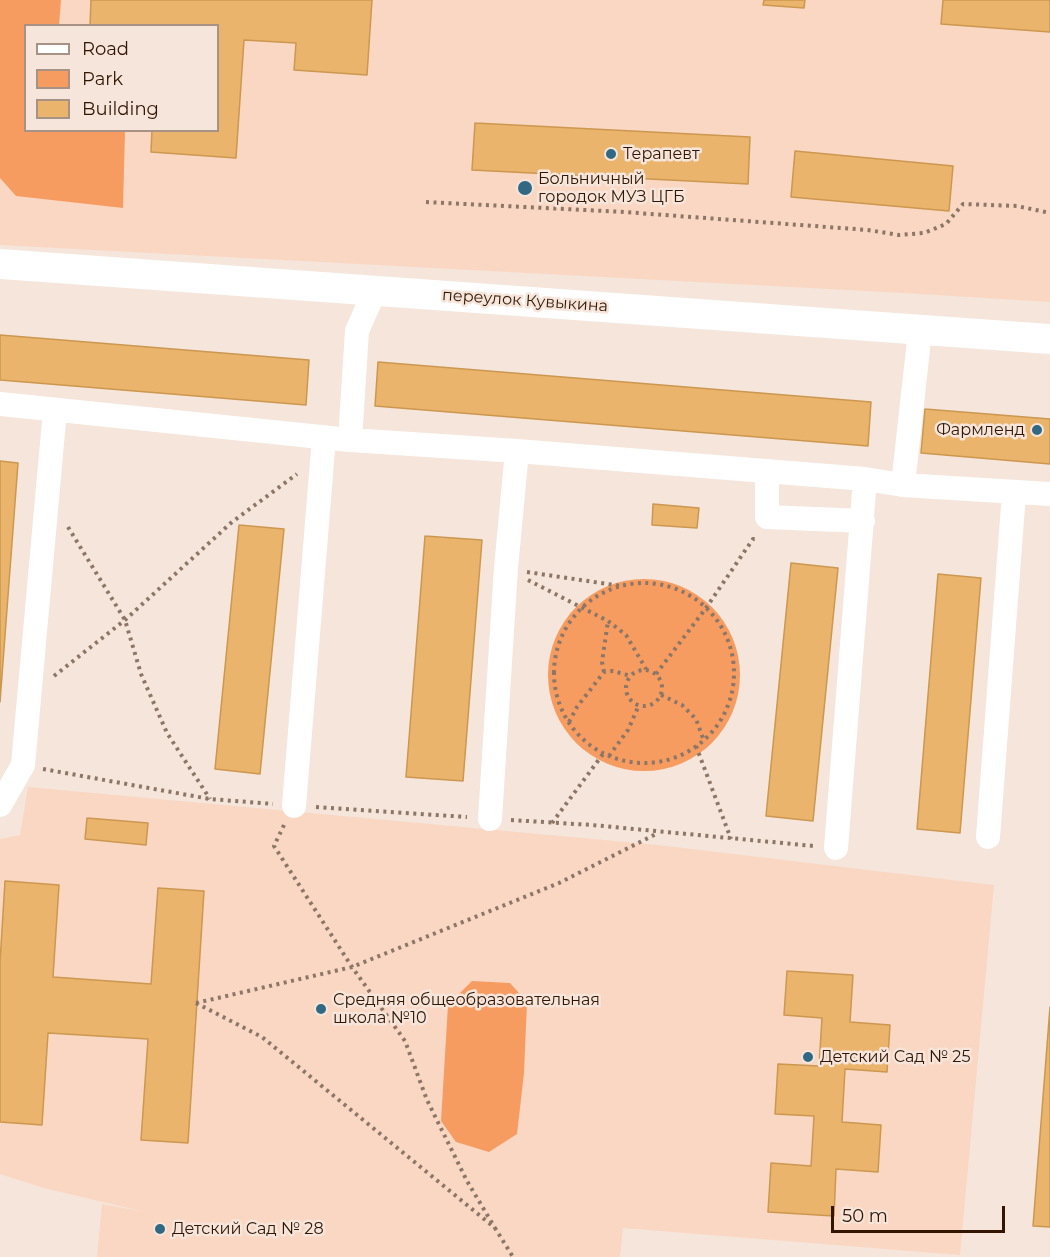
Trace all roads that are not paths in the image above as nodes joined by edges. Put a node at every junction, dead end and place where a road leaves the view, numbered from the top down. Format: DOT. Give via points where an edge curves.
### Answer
graph roads {
  1 [pos="0,264"];
  2 [pos="375,290"];
  3 [pos="920,331"];
  4 [pos="1050,339"];
  5 [pos="0,404"];
  6 [pos="55,410"];
  7 [pos="350,440"];
  8 [pos="323,446"];
  9 [pos="517,451"];
  10 [pos="768,471"];
  11 [pos="866,479"];
  12 [pos="903,485"];
  13 [pos="1014,493"];
  14 [pos="1050,494"];
  15 [pos="862,521"];
  16 [pos="0,805"];
  17 [pos="294,806"];
  18 [pos="490,819"];
  19 [pos="988,837"];
  20 [pos="836,848"];
  1 -- 2 [label="main road, переулок Кувыкина"];
  2 -- 3 [label="main road, переулок Кувыкина"];
  2 -- 7 [label="lane" via="357,331"];
  3 -- 4 [label="main road, переулок Кувыкина"];
  3 -- 12 [label="lane"];
  5 -- 6 [label="lane"];
  6 -- 8 [label="lane"];
  6 -- 16 [label="lane" via="22,765"];
  7 -- 8 [label="lane"];
  7 -- 9 [label="lane"];
  8 -- 17 [label="lane"];
  9 -- 10 [label="lane"];
  9 -- 18 [label="lane"];
  10 -- 11 [label="lane"];
  10 -- 15 [label="lane" via="767,517"];
  11 -- 12 [label="lane"];
  11 -- 15 [label="lane"];
  12 -- 13 [label="lane"];
  13 -- 14 [label="lane"];
  13 -- 19 [label="lane"];
  15 -- 20 [label="lane"];
}
